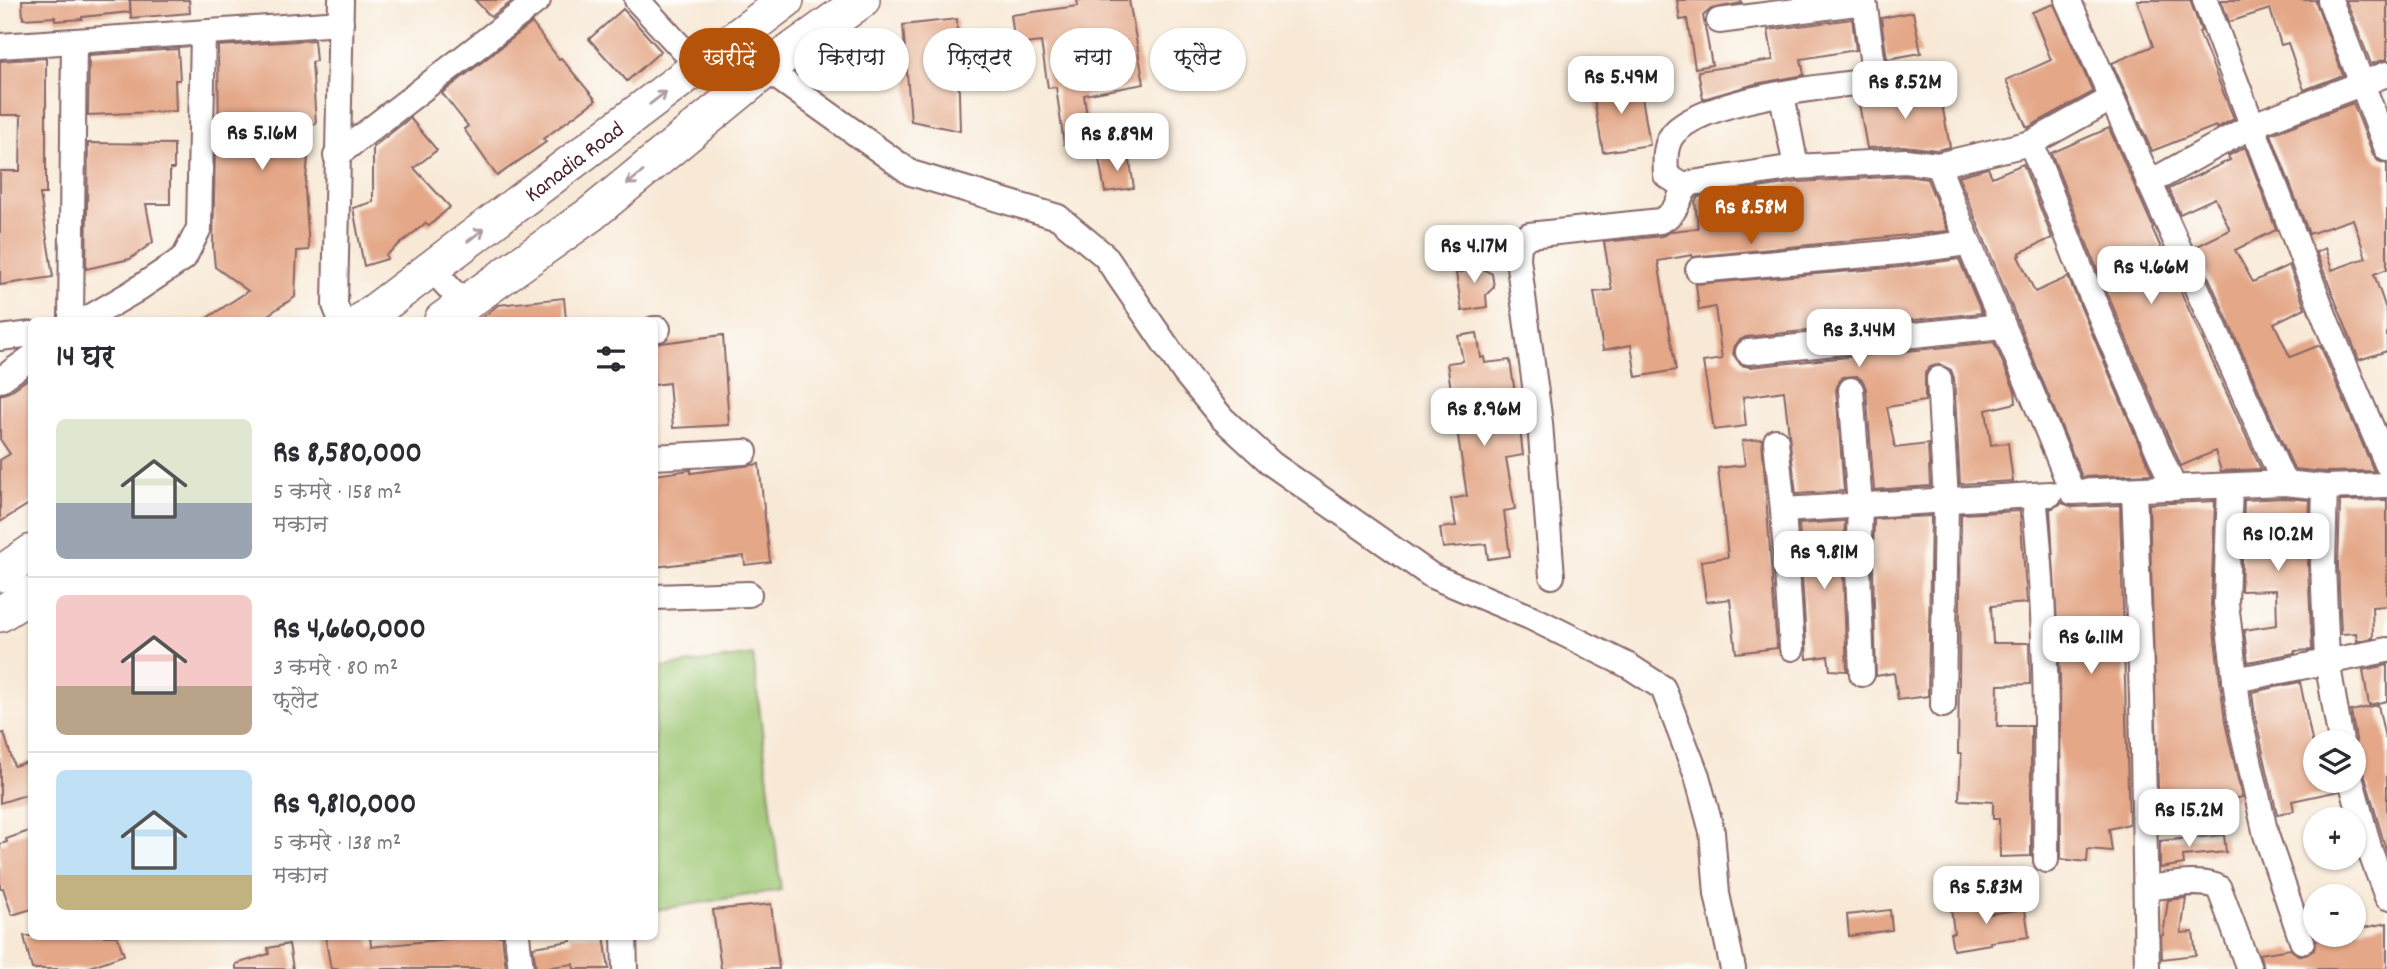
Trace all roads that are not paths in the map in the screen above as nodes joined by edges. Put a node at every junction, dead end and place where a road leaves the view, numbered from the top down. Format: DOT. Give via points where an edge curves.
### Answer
graph roads {
  1 [pos="538,0"];
  2 [pos="637,0"];
  3 [pos="786,0"];
  4 [pos="862,0"];
  5 [pos="2068,0"];
  6 [pos="2205,0"];
  7 [pos="2330,0"];
  8 [pos="1864,1"];
  9 [pos="341,11"];
  10 [pos="1719,21"];
  11 [pos="750,28"];
  12 [pos="203,33"];
  13 [pos="74,42"];
  14 [pos="679,45"];
  15 [pos="0,46"];
  16 [pos="780,59"];
  17 [pos="2387,74"];
  18 [pos="1927,76"];
  19 [pos="780,79"];
  20 [pos="1875,80"];
  21 [pos="679,82"];
  22 [pos="2361,84"];
  23 [pos="739,91"];
  24 [pos="1782,95"];
  25 [pos="2111,99"];
  26 [pos="2253,125"];
  27 [pos="2031,143"];
  28 [pos="2387,149"];
  29 [pos="336,156"];
  30 [pos="1938,164"];
  31 [pos="1796,167"];
  32 [pos="2148,183"];
  33 [pos="1685,187"];
  34 [pos="1967,243"];
  35 [pos="432,269"];
  36 [pos="1698,270"];
  37 [pos="457,315"];
  38 [pos="71,317"];
  39 [pos="90,317"];
  40 [pos="340,317"];
  41 [pos="367,317"];
  42 [pos="2002,326"];
  43 [pos="28,334"];
  44 [pos="0,338"];
  45 [pos="1748,352"];
  46 [pos="28,360"];
  47 [pos="1939,379"];
  48 [pos="0,380"];
  49 [pos="1851,390"];
  50 [pos="1776,442"];
  51 [pos="745,452"];
  52 [pos="658,457"];
  53 [pos="2387,464"];
  54 [pos="2284,483"];
  55 [pos="2387,485"];
  56 [pos="2230,486"];
  57 [pos="2325,487"];
  58 [pos="2175,488"];
  59 [pos="2134,489"];
  60 [pos="2072,492"];
  61 [pos="2034,496"];
  62 [pos="1946,500"];
  63 [pos="1860,506"];
  64 [pos="1783,510"];
  65 [pos="28,555"];
  66 [pos="0,574"];
  67 [pos="1552,576"];
  68 [pos="749,594"];
  69 [pos="28,596"];
  70 [pos="658,597"];
  71 [pos="0,614"];
  72 [pos="1792,648"];
  73 [pos="2387,650"];
  74 [pos="2327,660"];
  75 [pos="1862,674"];
  76 [pos="2235,680"];
  77 [pos="1943,705"];
  78 [pos="2339,730"];
  79 [pos="2354,793"];
  80 [pos="2046,860"];
  81 [pos="2147,888"];
  82 [pos="2387,897"];
  83 [pos="517,940"];
  84 [pos="624,940"];
  85 [pos="2302,941"];
  86 [pos="521,969"];
  87 [pos="625,969"];
  88 [pos="1733,969"];
  89 [pos="2147,969"];
  90 [pos="2249,969"];
  1 -- 29 [label="street"];
  2 -- 14 [label="street"];
  3 -- 11 [label="main road, Kanadia Road"];
  4 -- 16 [label="main road"];
  5 -- 25 [label="street"];
  6 -- 26 [label="street"];
  7 -- 22 [label="street"];
  8 -- 10 [label="street"];
  8 -- 20 [label="street"];
  9 -- 12 [label="street"];
  9 -- 29 [label="street"];
  12 -- 13 [label="street"];
  12 -- 39 [label="street" via="199,228 184,258"];
  13 -- 15 [label="street"];
  13 -- 38 [label="street"];
  17 -- 22 [label="street"];
  18 -- 20 [label="street"];
  19 -- 88 [label="street" via="911,173 1058,217 1105,256 1185,373 1222,418 1272,464 1432,576 1530,617 1629,666 1662,688 1697,776 1712,832 1717,894"];
  20 -- 24 [label="street"];
  35 -- 21 [label="main road, Kanadia Road, one-way"];
  22 -- 26 [label="street"];
  22 -- 28 [label="street"];
  23 -- 37 [label="main road, one-way" via="591,214"];
  24 -- 31 [label="street"];
  24 -- 33 [label="street" via="1718,107 1676,130 1665,150 1665,175"];
  25 -- 27 [label="street"];
  25 -- 32 [label="street"];
  26 -- 32 [label="street"];
  26 -- 53 [label="street" via="2327,323"];
  27 -- 30 [label="street"];
  27 -- 58 [label="street"];
  29 -- 40 [label="street" via="335,305"];
  30 -- 31 [label="street" via="1905,161"];
  30 -- 34 [label="street"];
  31 -- 33 [label="street"];
  32 -- 54 [label="street"];
  33 -- 67 [label="street" via="1675,211 1660,221 1529,235 1519,244"];
  34 -- 36 [label="street"];
  34 -- 42 [label="street"];
  35 -- 37 [label="street"];
  35 -- 41 [label="main road, Kanadia Road"];
  42 -- 45 [label="street"];
  42 -- 60 [label="street"];
  43 -- 44 [label="street"];
  46 -- 48 [label="street"];
  47 -- 62 [label="street"];
  49 -- 63 [label="street"];
  50 -- 64 [label="street"];
  51 -- 52 [label="street"];
  54 -- 56 [label="street"];
  54 -- 57 [label="street"];
  55 -- 57 [label="street"];
  56 -- 58 [label="street"];
  56 -- 76 [label="street" via="2226,603"];
  57 -- 74 [label="street"];
  58 -- 59 [label="street"];
  59 -- 60 [label="street"];
  59 -- 81 [label="street"];
  60 -- 61 [label="street"];
  61 -- 62 [label="street"];
  61 -- 80 [label="street" via="2048,696"];
  62 -- 63 [label="street"];
  62 -- 77 [label="street"];
  63 -- 64 [label="street"];
  63 -- 75 [label="street"];
  64 -- 72 [label="street"];
  65 -- 66 [label="main road"];
  68 -- 70 [label="street"];
  69 -- 71 [label="main road"];
  73 -- 74 [label="street"];
  74 -- 76 [label="street"];
  74 -- 78 [label="street"];
  76 -- 85 [label="street" via="2239,720 2266,835"];
  79 -- 82 [label="street"];
  81 -- 89 [label="street"];
  81 -- 90 [label="street" via="2203,883 2219,888"];
  83 -- 86 [label="street"];
  84 -- 87 [label="street"];
}
